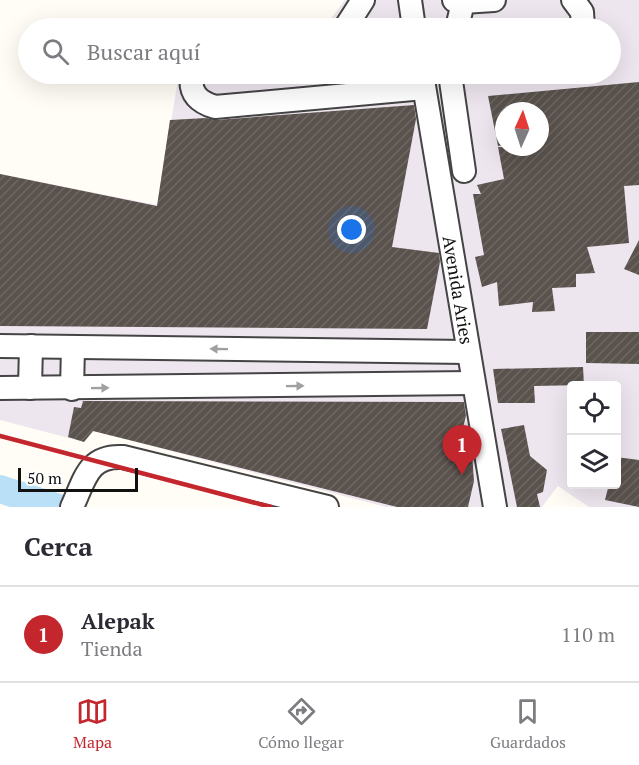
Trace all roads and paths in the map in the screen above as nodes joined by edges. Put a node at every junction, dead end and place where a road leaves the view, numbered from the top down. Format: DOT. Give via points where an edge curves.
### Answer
graph roads {
  1 [pos="363,0"];
  2 [pos="410,0"];
  3 [pos="494,0"];
  4 [pos="573,0"];
  5 [pos="459,1"];
  6 [pos="351,18"];
  7 [pos="413,18"];
  8 [pos="458,18"];
  9 [pos="582,18"];
  10 [pos="190,84"];
  11 [pos="399,84"];
  12 [pos="423,84"];
  13 [pos="451,84"];
  14 [pos="464,171"];
  15 [pos="0,346"];
  16 [pos="31,346"];
  17 [pos="73,347"];
  18 [pos="387,351"];
  19 [pos="467,351"];
  20 [pos="473,383"];
  21 [pos="388,384"];
  22 [pos="0,388"];
  23 [pos="30,388"];
  24 [pos="72,389"];
  25 [pos="74,502"];
  26 [pos="327,507"];
  27 [pos="495,507"];
  1 -- 6 [label="lane"];
  2 -- 7 [label="lane"];
  3 -- 5 [label="lane"];
  4 -- 9 [label="lane"];
  5 -- 8 [label="lane"];
  10 -- 11 [label="lane" via="202,104 215,107"];
  12 -- 19 [label="lane, Avenida Aries"];
  13 -- 14 [label="lane"];
  15 -- 16 [label="lane"];
  16 -- 17 [label="lane"];
  16 -- 23 [label="lane"];
  18 -- 17 [label="lane, one-way"];
  17 -- 24 [label="lane"];
  18 -- 19 [label="lane"];
  18 -- 21 [label="lane"];
  19 -- 20 [label="lane, Avenida Aries"];
  20 -- 21 [label="lane"];
  20 -- 27 [label="lane, Avenida Aries"];
  24 -- 21 [label="lane, one-way"];
  22 -- 23 [label="lane"];
  23 -- 24 [label="lane"];
  25 -- 26 [label="lane" via="96,460 108,456"];
}
